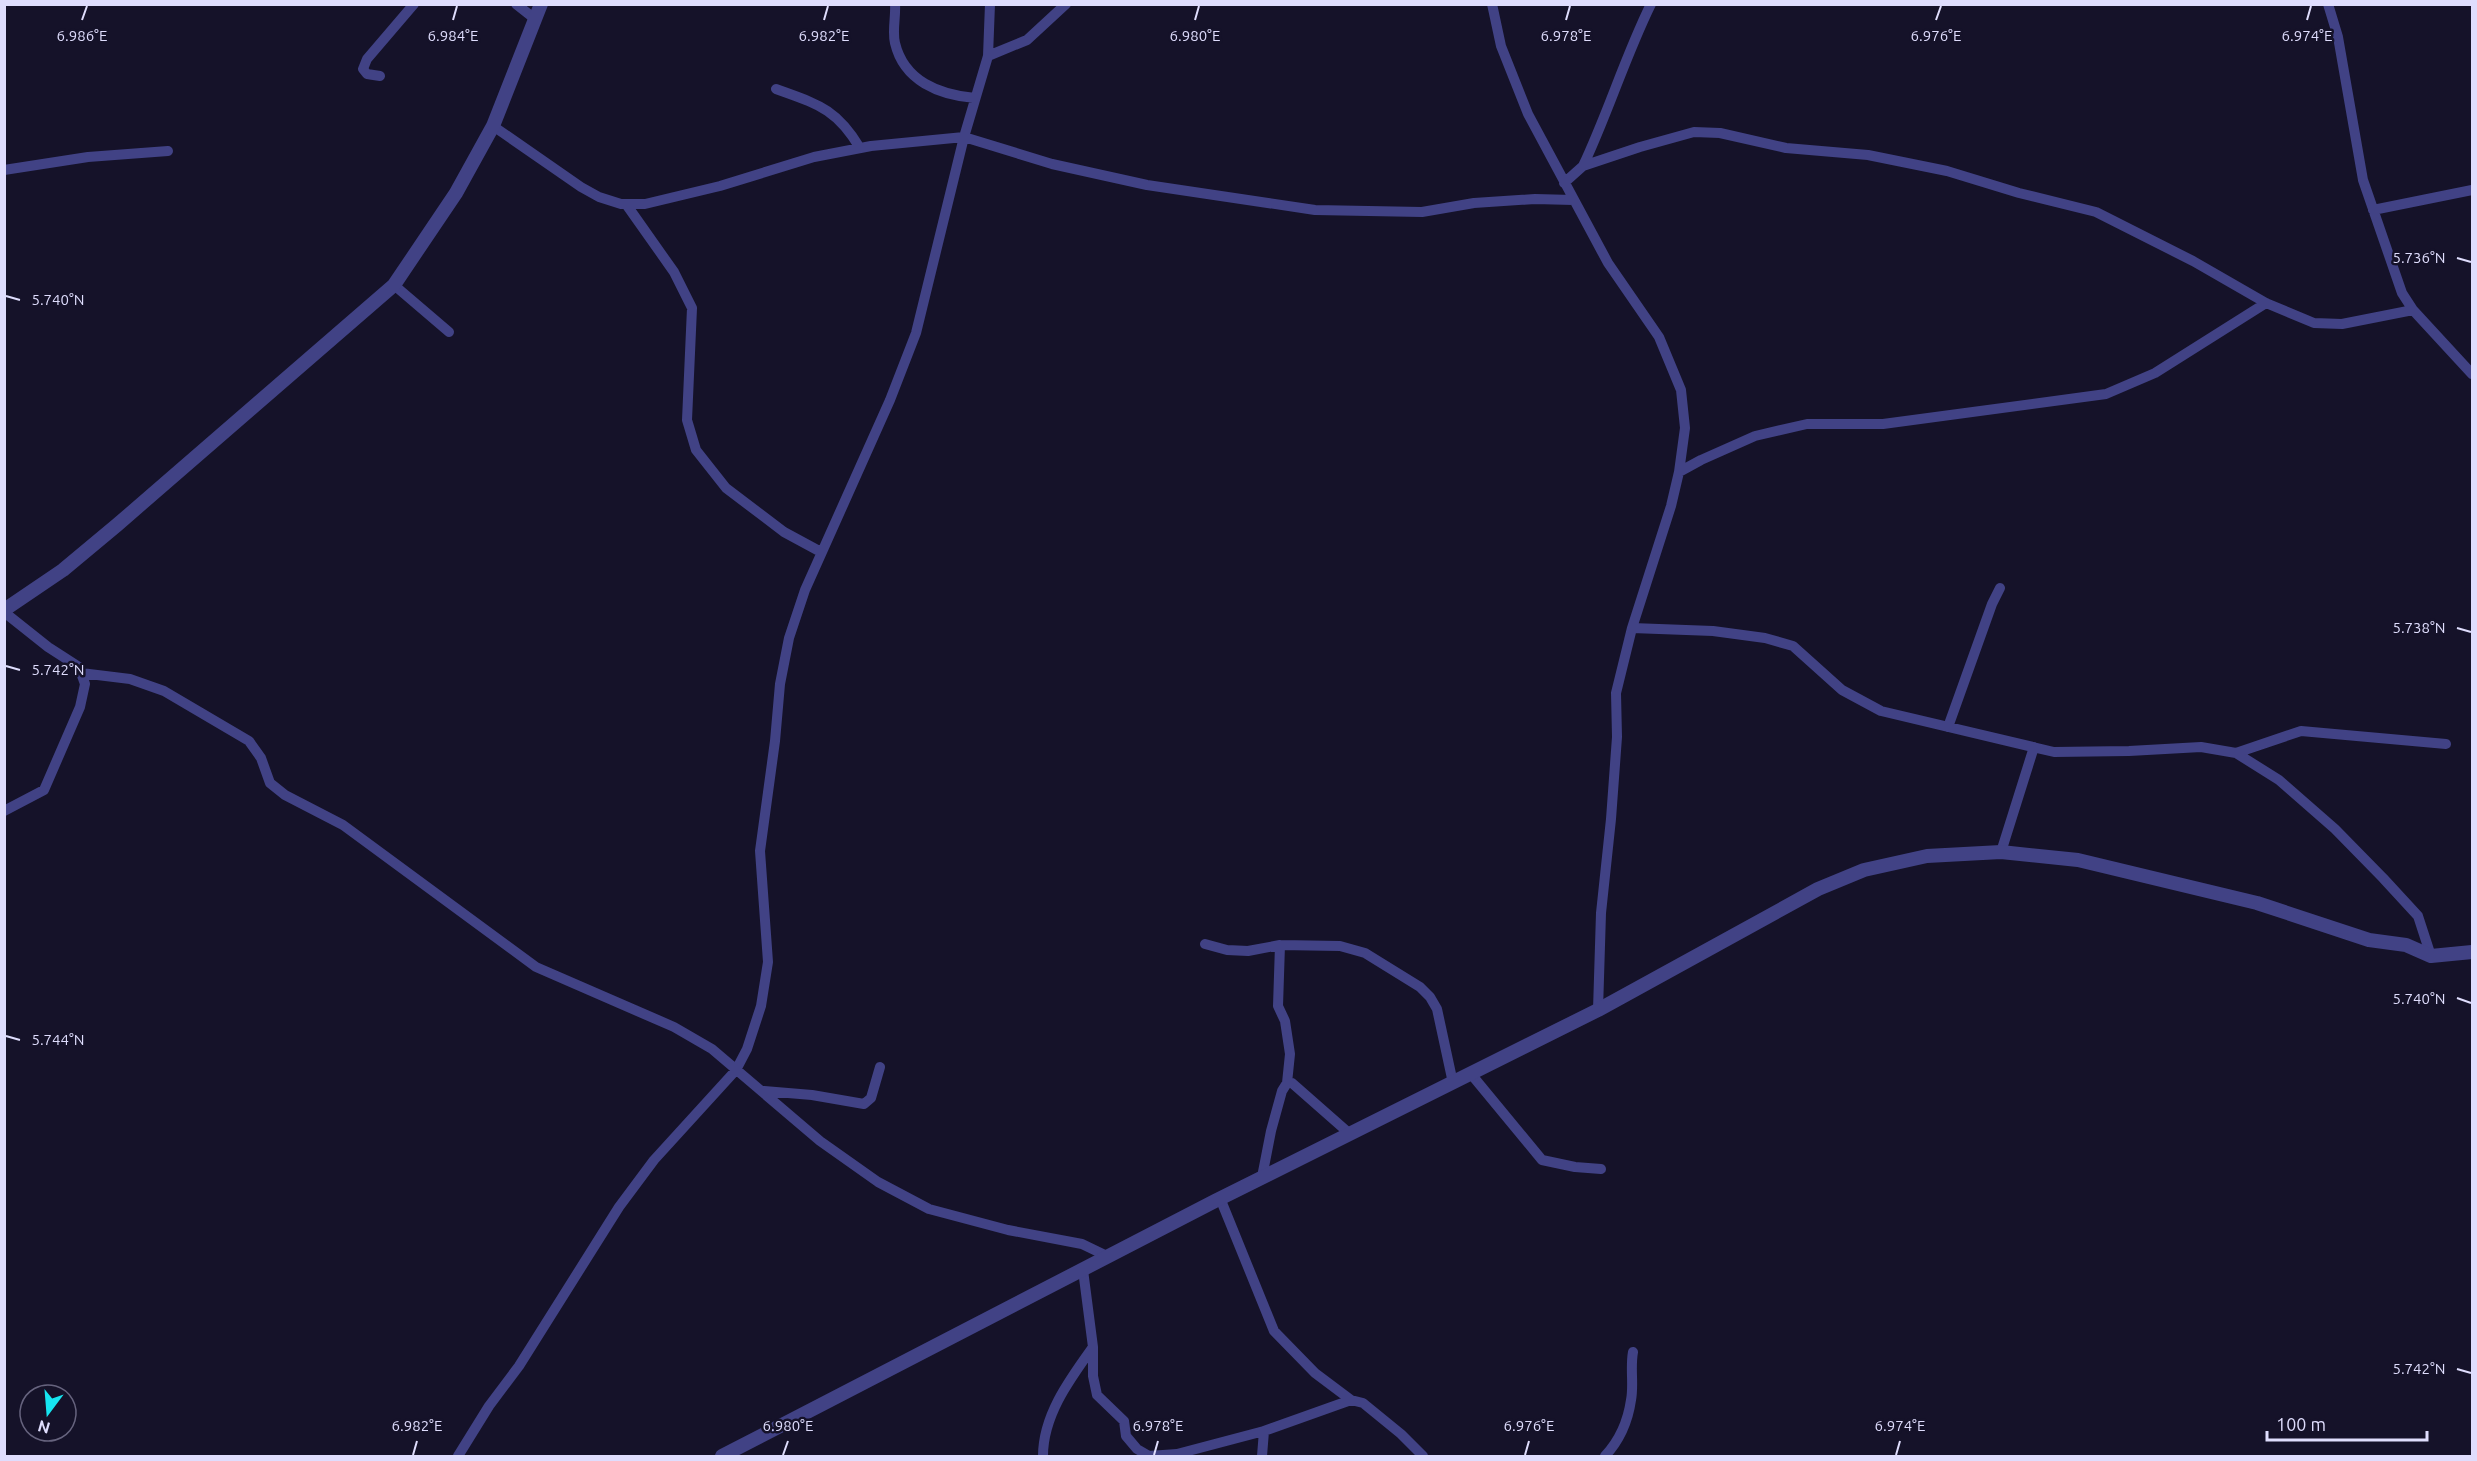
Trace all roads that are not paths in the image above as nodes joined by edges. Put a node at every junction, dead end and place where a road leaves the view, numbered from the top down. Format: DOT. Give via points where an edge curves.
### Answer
graph roads {
  1 [pos="414,4"];
  2 [pos="516,4"];
  3 [pos="541,4"];
  4 [pos="895,4"];
  5 [pos="990,4"];
  6 [pos="1066,4"];
  7 [pos="1492,4"];
  8 [pos="1651,4"];
  9 [pos="2328,4"];
  10 [pos="535,19"];
  11 [pos="988,56"];
  12 [pos="380,76"];
  13 [pos="776,89"];
  14 [pos="975,98"];
  15 [pos="493,126"];
  16 [pos="964,137"];
  17 [pos="860,148"];
  18 [pos="168,152"];
  19 [pos="1583,166"];
  20 [pos="4,170"];
  21 [pos="1564,183"];
  22 [pos="2472,190"];
  23 [pos="1573,200"];
  24 [pos="626,204"];
  25 [pos="2373,210"];
  26 [pos="394,285"];
  27 [pos="2266,303"];
  28 [pos="2413,310"];
  29 [pos="448,332"];
  30 [pos="2472,374"];
  31 [pos="1679,472"];
  32 [pos="821,552"];
  33 [pos="2000,588"];
  34 [pos="4,611"];
  35 [pos="1632,628"];
  36 [pos="81,673"];
  37 [pos="1948,727"];
  38 [pos="2446,744"];
  39 [pos="2034,747"];
  40 [pos="2236,753"];
  41 [pos="4,811"];
  42 [pos="2001,852"];
  43 [pos="1205,944"];
  44 [pos="1280,945"];
  45 [pos="2472,952"];
  46 [pos="2431,956"];
  47 [pos="1598,1010"];
  48 [pos="880,1068"];
  49 [pos="736,1070"];
  50 [pos="1471,1074"];
  51 [pos="1287,1083"];
  52 [pos="1453,1083"];
  53 [pos="764,1091"];
  54 [pos="1350,1134"];
  55 [pos="1601,1169"];
  56 [pos="1262,1178"];
  57 [pos="1220,1198"];
  58 [pos="1109,1257"];
  59 [pos="1083,1270"];
  60 [pos="1093,1347"];
  61 [pos="1634,1352"];
  62 [pos="1351,1400"];
  63 [pos="1264,1431"];
  64 [pos="458,1456"];
  65 [pos="722,1456"];
  66 [pos="1044,1456"];
  67 [pos="1262,1456"];
  68 [pos="1423,1456"];
  69 [pos="1605,1456"];
  1 -- 12 [label="street" via="366,59 363,69 367,74"];
  2 -- 10 [label="street"];
  3 -- 10 [label="street"];
  4 -- 14 [label="street" via="895,42 904,65 919,81 949,96"];
  5 -- 11 [label="street"];
  6 -- 11 [label="street" via="1027,40"];
  7 -- 21 [label="street" via="1502,46 1528,114"];
  8 -- 19 [label="street"];
  9 -- 25 [label="street" via="2338,37 2363,180"];
  10 -- 15 [label="street"];
  11 -- 14 [label="street"];
  13 -- 17 [label="street" via="821,105 849,129"];
  14 -- 16 [label="street"];
  15 -- 24 [label="street" via="581,187"];
  15 -- 26 [label="street" via="456,193"];
  16 -- 17 [label="street"];
  16 -- 23 [label="street" via="1052,164 1147,185 1315,210 1422,212 1474,203"];
  16 -- 32 [label="street" via="916,333"];
  17 -- 24 [label="street" via="814,157 720,186"];
  18 -- 20 [label="street" via="88,157"];
  19 -- 21 [label="street"];
  19 -- 27 [label="street" via="1694,132 1868,155 1947,171 2096,212"];
  21 -- 23 [label="street"];
  22 -- 25 [label="street"];
  23 -- 31 [label="street" via="1608,263 1659,337 1681,390 1685,428"];
  24 -- 32 [label="street" via="674,272 692,308 687,420 696,450 726,488 784,532"];
  25 -- 28 [label="street" via="2402,293"];
  26 -- 29 [label="street"];
  26 -- 34 [label="street" via="117,525 63,570"];
  27 -- 28 [label="street" via="2298,318 2323,324"];
  27 -- 31 [label="street" via="2155,372 2106,394 1883,424 1807,424 1755,436"];
  28 -- 30 [label="street"];
  31 -- 35 [label="street"];
  32 -- 49 [label="street" via="789,638 780,684 760,851 768,962 761,1005"];
  33 -- 37 [label="street"];
  34 -- 36 [label="street" via="79,667"];
  35 -- 37 [label="street" via="1713,631 1793,646 1842,690 1881,711"];
  35 -- 47 [label="street" via="1616,693 1617,737 1601,913"];
  36 -- 41 [label="street" via="85,684 81,707 44,790"];
  36 -- 49 [label="street" via="130,679 199,710 249,741 261,758 270,783 285,795 343,825 536,967 674,1027 712,1049"];
  37 -- 39 [label="street"];
  38 -- 40 [label="street" via="2301,731"];
  39 -- 40 [label="street" via="2085,753 2201,747"];
  39 -- 42 [label="street"];
  40 -- 46 [label="street" via="2279,780 2383,878 2418,916"];
  42 -- 46 [label="street" via="2078,860 2132,872 2257,903 2369,940 2406,945"];
  42 -- 47 [label="street" via="1927,856 1864,870 1818,889"];
  43 -- 44 [label="street" via="1248,951"];
  44 -- 51 [label="street" via="1278,1006 1285,1021 1290,1054"];
  44 -- 52 [label="street" via="1349,948 1365,953 1420,987 1437,1009"];
  45 -- 46 [label="street"];
  47 -- 50 [label="street"];
  48 -- 53 [label="street" via="871,1098 864,1104"];
  49 -- 53 [label="street"];
  49 -- 64 [label="street" via="654,1160 619,1207"];
  50 -- 52 [label="street"];
  50 -- 55 [label="street" via="1542,1160"];
  51 -- 54 [label="street" via="1292,1083"];
  51 -- 56 [label="street" via="1271,1131"];
  52 -- 54 [label="street"];
  53 -- 58 [label="street" via="820,1141 878,1182 929,1209 1082,1244"];
  54 -- 56 [label="street"];
  56 -- 57 [label="street"];
  57 -- 58 [label="street"];
  57 -- 62 [label="street" via="1274,1331 1314,1373"];
  58 -- 59 [label="street"];
  59 -- 60 [label="street"];
  59 -- 65 [label="street"];
  60 -- 63 [label="street" via="1097,1395 1124,1420 1126,1436 1137,1449 1149,1455 1177,1454"];
  60 -- 66 [label="street" via="1060,1396 1043,1440"];
  61 -- 69 [label="street" via="1632,1399 1617,1439"];
  62 -- 63 [label="street"];
  62 -- 68 [label="street" via="1363,1403"];
  63 -- 67 [label="street"];
}
